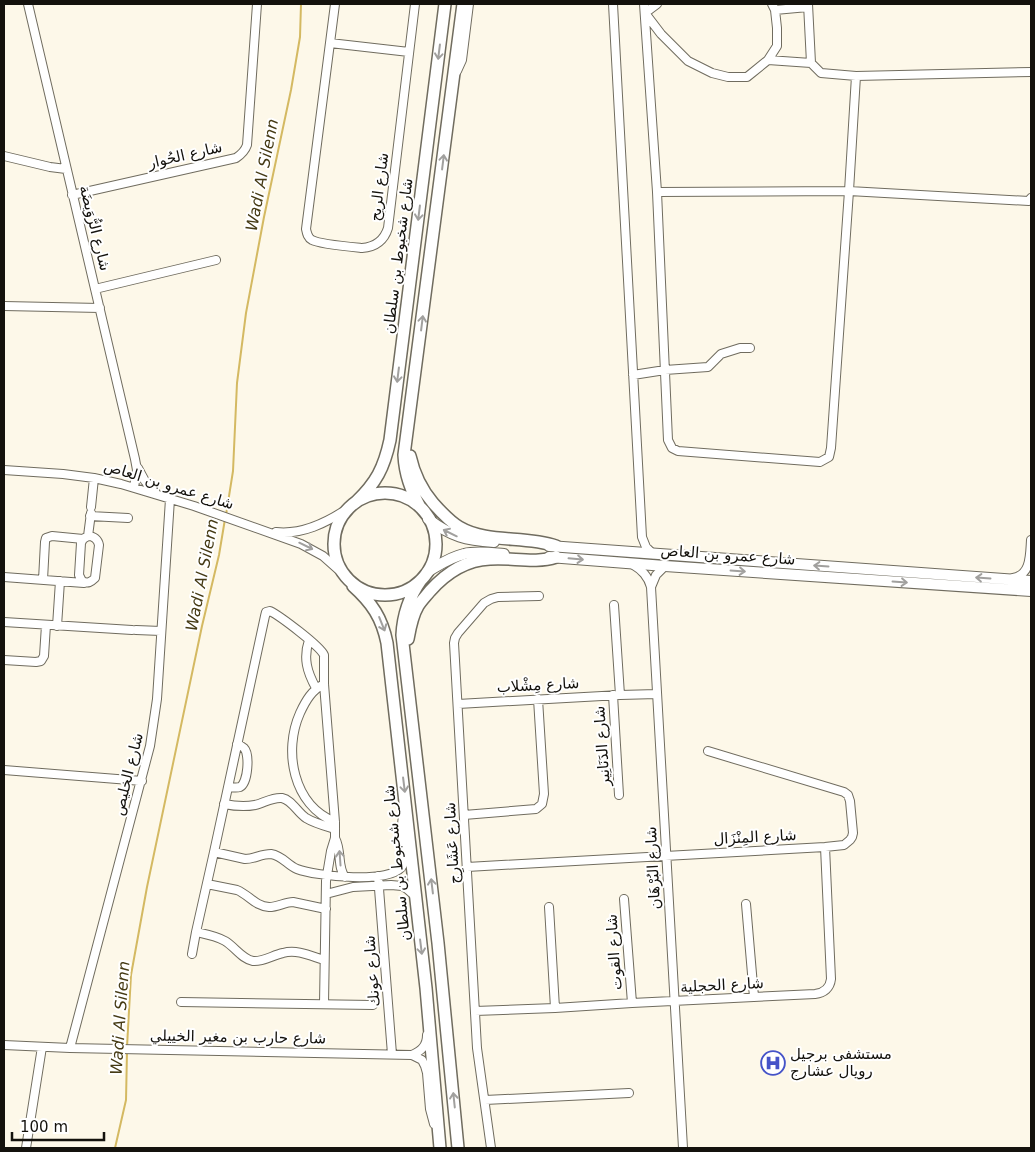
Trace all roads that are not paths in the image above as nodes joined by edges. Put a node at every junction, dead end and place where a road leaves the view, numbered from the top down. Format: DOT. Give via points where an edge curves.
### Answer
graph roads {
  1 [pos="28,4"];
  2 [pos="258,4"];
  3 [pos="335,4"];
  4 [pos="415,4"];
  5 [pos="445,4"];
  6 [pos="463,4"];
  7 [pos="469,4"];
  8 [pos="614,4"];
  9 [pos="644,4"];
  10 [pos="657,4"];
  11 [pos="808,5"];
  12 [pos="773,7"];
  13 [pos="645,13"];
  14 [pos="330,43"];
  15 [pos="409,52"];
  16 [pos="768,60"];
  17 [pos="811,63"];
  18 [pos="1031,72"];
  19 [pos="856,76"];
  20 [pos="454,77"];
  21 [pos="4,156"];
  22 [pos="66,169"];
  23 [pos="849,191"];
  24 [pos="658,192"];
  25 [pos="72,195"];
  26 [pos="1031,198"];
  27 [pos="216,260"];
  28 [pos="95,289"];
  29 [pos="4,306"];
  30 [pos="100,308"];
  31 [pos="750,348"];
  32 [pos="416,368"];
  33 [pos="665,370"];
  34 [pos="634,375"];
  35 [pos="135,459"];
  36 [pos="4,470"];
  37 [pos="94,478"];
  38 [pos="134,488"];
  39 [pos="156,494"];
  40 [pos="170,499"];
  41 [pos="352,506"];
  42 [pos="420,507"];
  43 [pos="91,512"];
  44 [pos="128,518"];
  45 [pos="428,520"];
  46 [pos="264,530"];
  47 [pos="642,537"];
  48 [pos="86,538"];
  49 [pos="1031,540"];
  50 [pos="556,552"];
  51 [pos="629,552"];
  52 [pos="653,554"];
  53 [pos="1031,561"];
  54 [pos="630,563"];
  55 [pos="665,566"];
  56 [pos="342,572"];
  57 [pos="424,576"];
  58 [pos="4,577"];
  59 [pos="43,580"];
  60 [pos="1002,580"];
  61 [pos="60,581"];
  62 [pos="1031,581"];
  63 [pos="87,583"];
  64 [pos="353,586"];
  65 [pos="651,587"];
  66 [pos="1031,591"];
  67 [pos="539,596"];
  68 [pos="614,605"];
  69 [pos="4,622"];
  70 [pos="46,625"];
  71 [pos="57,626"];
  72 [pos="161,632"];
  73 [pos="309,640"];
  74 [pos="4,660"];
  75 [pos="324,684"];
  76 [pos="316,688"];
  77 [pos="657,694"];
  78 [pos="616,695"];
  79 [pos="538,699"];
  80 [pos="458,704"];
  81 [pos="237,744"];
  82 [pos="416,748"];
  83 [pos="708,750"];
  84 [pos="4,770"];
  85 [pos="142,781"];
  86 [pos="228,787"];
  87 [pos="304,795"];
  88 [pos="620,795"];
  89 [pos="224,804"];
  90 [pos="292,804"];
  91 [pos="406,806"];
  92 [pos="464,815"];
  93 [pos="335,825"];
  94 [pos="335,838"];
  95 [pos="825,847"];
  96 [pos="214,852"];
  97 [pos="667,856"];
  98 [pos="467,867"];
  99 [pos="327,875"];
  100 [pos="378,876"];
  101 [pos="346,877"];
  102 [pos="207,884"];
  103 [pos="379,886"];
  104 [pos="348,888"];
  105 [pos="326,894"];
  106 [pos="415,896"];
  107 [pos="624,899"];
  108 [pos="746,904"];
  109 [pos="549,908"];
  110 [pos="326,909"];
  111 [pos="196,932"];
  112 [pos="192,954"];
  113 [pos="324,960"];
  114 [pos="426,988"];
  115 [pos="754,997"];
  116 [pos="674,1001"];
  117 [pos="180,1002"];
  118 [pos="632,1003"];
  119 [pos="324,1004"];
  120 [pos="373,1005"];
  121 [pos="555,1008"];
  122 [pos="475,1011"];
  123 [pos="4,1045"];
  124 [pos="42,1047"];
  125 [pos="70,1048"];
  126 [pos="392,1054"];
  127 [pos="412,1055"];
  128 [pos="629,1093"];
  129 [pos="485,1100"];
  130 [pos="439,1135"];
  131 [pos="26,1148"];
  132 [pos="440,1148"];
  133 [pos="458,1148"];
  134 [pos="491,1148"];
  135 [pos="683,1148"];
  1 -- 22 [label="street, شارع الرُّوَيضَة"];
  2 -- 25 [label="street, شارع الحُوار" via="247,145 241,155"];
  3 -- 14 [label="street, شارع الريح"];
  4 -- 15 [label="street, شارع الريح"];
  5 -- 41 [label="main road, شارع شخبوط بن سلطان, one-way" via="390,440 378,476"];
  6 -- 20 [label="main road"];
  7 -- 20 [label="street" via="462,60"];
  8 -- 34 [label="street"];
  9 -- 13 [label="street"];
  10 -- 13 [label="street"];
  11 -- 12 [label="street"];
  11 -- 17 [label="street"];
  12 -- 16 [label="street" via="777,46"];
  13 -- 16 [label="street" via="688,62 712,73 747,77"];
  13 -- 24 [label="street"];
  14 -- 15 [label="street"];
  14 -- 15 [label="street, شارع الريح" via="306,229 316,242 362,248 379,243 388,228"];
  16 -- 17 [label="street"];
  17 -- 19 [label="street" via="820,72"];
  18 -- 19 [label="street"];
  19 -- 23 [label="street"];
  32 -- 20 [label="main road, one-way"];
  21 -- 22 [label="street"];
  22 -- 25 [label="street, شارع الرُّوَيضَة"];
  23 -- 24 [label="street"];
  23 -- 26 [label="street" via="1029,201"];
  23 -- 33 [label="street" via="829,457 820,462 672,448 668,440"];
  24 -- 33 [label="street"];
  25 -- 28 [label="street, شارع الرُّوَيضَة"];
  27 -- 28 [label="street"];
  28 -- 30 [label="street, شارع الرُّوَيضَة"];
  29 -- 30 [label="street"];
  30 -- 35 [label="street, شارع الرُّوَيضَة"];
  31 -- 33 [label="street" via="721,354 708,368"];
  32 -- 42 [label="main road" via="404,455 408,481"];
  32 -- 50 [label="main road" via="418,378 410,451 415,475 426,495 448,519 466,530 489,537 539,542"];
  33 -- 34 [label="street"];
  34 -- 47 [label="street"];
  35 -- 38 [label="street, شارع الرُّوَيضَة"];
  35 -- 39 [label="street, شارع الرُّوَيضَة" via="140,474"];
  36 -- 37 [label="street, شارع عمرو بن العاص"];
  37 -- 38 [label="street, شارع عمرو بن العاص"];
  37 -- 43 [label="street"];
  38 -- 39 [label="street, شارع عمرو بن العاص"];
  39 -- 40 [label="street, شارع عمرو بن العاص"];
  40 -- 46 [label="street, شارع عمرو بن العاص"];
  40 -- 72 [label="street, شارع الخليص"];
  41 -- 42 [label="main road" via="368,496 382,493 396,494"];
  41 -- 46 [label="street, شارع عمرو بن العاص" via="308,529 294,532"];
  41 -- 56 [label="main road" via="340,520 335,533 336,560"];
  42 -- 45 [label="main road"];
  43 -- 44 [label="street"];
  43 -- 48 [label="street"];
  50 -- 45 [label="main road, شارع عمرو بن العاص, one-way" via="470,540 452,535"];
  45 -- 57 [label="main road" via="433,527 435,550 433,562"];
  46 -- 56 [label="street, شارع عمرو بن العاص, one-way" via="301,544"];
  47 -- 51 [label="street"];
  47 -- 52 [label="street"];
  48 -- 59 [label="street" via="46,538"];
  48 -- 63 [label="street" via="81,542 78,575"];
  48 -- 63 [label="street" via="95,538 99,545 96,578"];
  49 -- 53 [label="street"];
  50 -- 51 [label="main road, شارع عمرو بن العاص"];
  50 -- 54 [label="main road, شارع عمرو بن العاص, one-way"];
  50 -- 57 [label="main road, شارع عمرو بن العاص" via="469,553 449,560"];
  50 -- 82 [label="main road" via="543,560 497,558 472,561 444,578 420,603 411,625 408,646"];
  51 -- 52 [label="main road, شارع عمرو بن العاص"];
  60 -- 52 [label="main road, شارع عمرو بن العاص, one-way"];
  53 -- 60 [label="street" via="1020,577"];
  54 -- 55 [label="main road, شارع عمرو بن العاص"];
  54 -- 65 [label="street" via="647,576"];
  55 -- 65 [label="street"];
  55 -- 66 [label="main road, شارع عمرو بن العاص, one-way"];
  56 -- 64 [label="main road"];
  57 -- 64 [label="main road" via="409,589 396,594 381,596"];
  57 -- 82 [label="main road, شارع شخبوط بن سلطان" via="407,605 402,635"];
  58 -- 59 [label="street"];
  59 -- 61 [label="street"];
  60 -- 62 [label="main road, شارع عمرو بن العاص"];
  61 -- 63 [label="street"];
  61 -- 71 [label="street"];
  64 -- 91 [label="main road, شارع شخبوط بن سلطان, one-way" via="374,608 385,631"];
  65 -- 77 [label="street, شارع البُرْهَان"];
  67 -- 80 [label="street, شارع عَشَارِج" via="491,599 458,633 454,643"];
  68 -- 78 [label="street"];
  69 -- 70 [label="street"];
  70 -- 71 [label="street"];
  70 -- 74 [label="street" via="41,661"];
  71 -- 72 [label="street"];
  72 -- 85 [label="street, شارع الخليص" via="155,715"];
  73 -- 75 [label="street" via="323,652"];
  73 -- 76 [label="street" via="306,666"];
  73 -- 81 [label="street" via="272,611 265,614"];
  75 -- 76 [label="street"];
  75 -- 93 [label="street"];
  76 -- 87 [label="street" via="300,713 292,740 295,774"];
  77 -- 78 [label="street, شارع مِشْلاب"];
  77 -- 97 [label="street, شارع البُرْهَان"];
  78 -- 79 [label="street, شارع مِشْلاب"];
  78 -- 88 [label="street, شارع الدَنَانِير"];
  79 -- 80 [label="street, شارع مِشْلاب"];
  79 -- 92 [label="street" via="542,804 536,809"];
  80 -- 92 [label="street, شارع عَشَارِج"];
  81 -- 86 [label="street"];
  81 -- 86 [label="street" via="246,753 246,777 239,787"];
  133 -- 82 [label="main road, شارع شخبوط بن سلطان, one-way"];
  83 -- 95 [label="street, شارع المِنْزَال" via="846,793 851,804 852,836 844,845"];
  84 -- 85 [label="street"];
  85 -- 125 [label="street, شارع الخليص"];
  86 -- 89 [label="street"];
  87 -- 90 [label="street"];
  87 -- 93 [label="street" via="319,813"];
  89 -- 90 [label="street" via="248,806 280,798"];
  89 -- 96 [label="street"];
  90 -- 93 [label="street" via="309,820"];
  91 -- 100 [label="street" via="402,825 403,865 396,872"];
  91 -- 106 [label="main road, شارع شخبوط بن سلطان"];
  92 -- 98 [label="street, شارع عَشَارِج"];
  93 -- 94 [label="street"];
  94 -- 99 [label="street"];
  101 -- 94 [label="street, one-way" via="341,870 340,851"];
  95 -- 97 [label="street, شارع المِنْزَال"];
  95 -- 115 [label="street, شارع الحجلية" via="829,985 819,993"];
  96 -- 99 [label="street" via="244,859 271,854 296,868"];
  96 -- 102 [label="street"];
  97 -- 98 [label="street, شارع المِنْزَال"];
  97 -- 116 [label="street, شارع البُرْهَان"];
  98 -- 122 [label="street, شارع عَشَارِج"];
  99 -- 101 [label="street"];
  99 -- 105 [label="street"];
  100 -- 101 [label="street"];
  100 -- 103 [label="street, شارع عونك"];
  101 -- 104 [label="street"];
  102 -- 110 [label="street" via="237,890 264,906 293,902"];
  102 -- 111 [label="street"];
  103 -- 104 [label="street"];
  103 -- 106 [label="street" via="402,886"];
  103 -- 126 [label="street, شارع عونك"];
  104 -- 105 [label="street"];
  105 -- 110 [label="street"];
  106 -- 114 [label="main road, شارع شخبوط بن سلطان, one-way"];
  107 -- 118 [label="street, شارع القوت"];
  108 -- 115 [label="street"];
  109 -- 121 [label="street"];
  110 -- 113 [label="street"];
  111 -- 112 [label="street"];
  111 -- 113 [label="street" via="222,939 252,961 289,952"];
  113 -- 119 [label="street"];
  114 -- 127 [label="street" via="426,1042"];
  114 -- 130 [label="main road, شارع شخبوط بن سلطان"];
  115 -- 116 [label="street, شارع الحجلية"];
  116 -- 118 [label="street, شارع الحجلية"];
  116 -- 135 [label="street, شارع البُرْهَان"];
  117 -- 119 [label="street"];
  118 -- 121 [label="street, شارع الحجلية"];
  119 -- 120 [label="street"];
  121 -- 122 [label="street, شارع الحجلية"];
  122 -- 129 [label="street, شارع عَشَارِج"];
  123 -- 124 [label="street, شارع حارب بن مغير الخييلي"];
  124 -- 125 [label="street, شارع حارب بن مغير الخييلي"];
  124 -- 131 [label="street"];
  125 -- 126 [label="street, شارع حارب بن مغير الخييلي"];
  126 -- 127 [label="street, شارع حارب بن مغير الخييلي"];
  127 -- 130 [label="street" via="426,1066 430,1109"];
  128 -- 129 [label="street"];
  129 -- 134 [label="street, شارع عَشَارِج"];
  130 -- 132 [label="main road, شارع شخبوط بن سلطان"];
}
